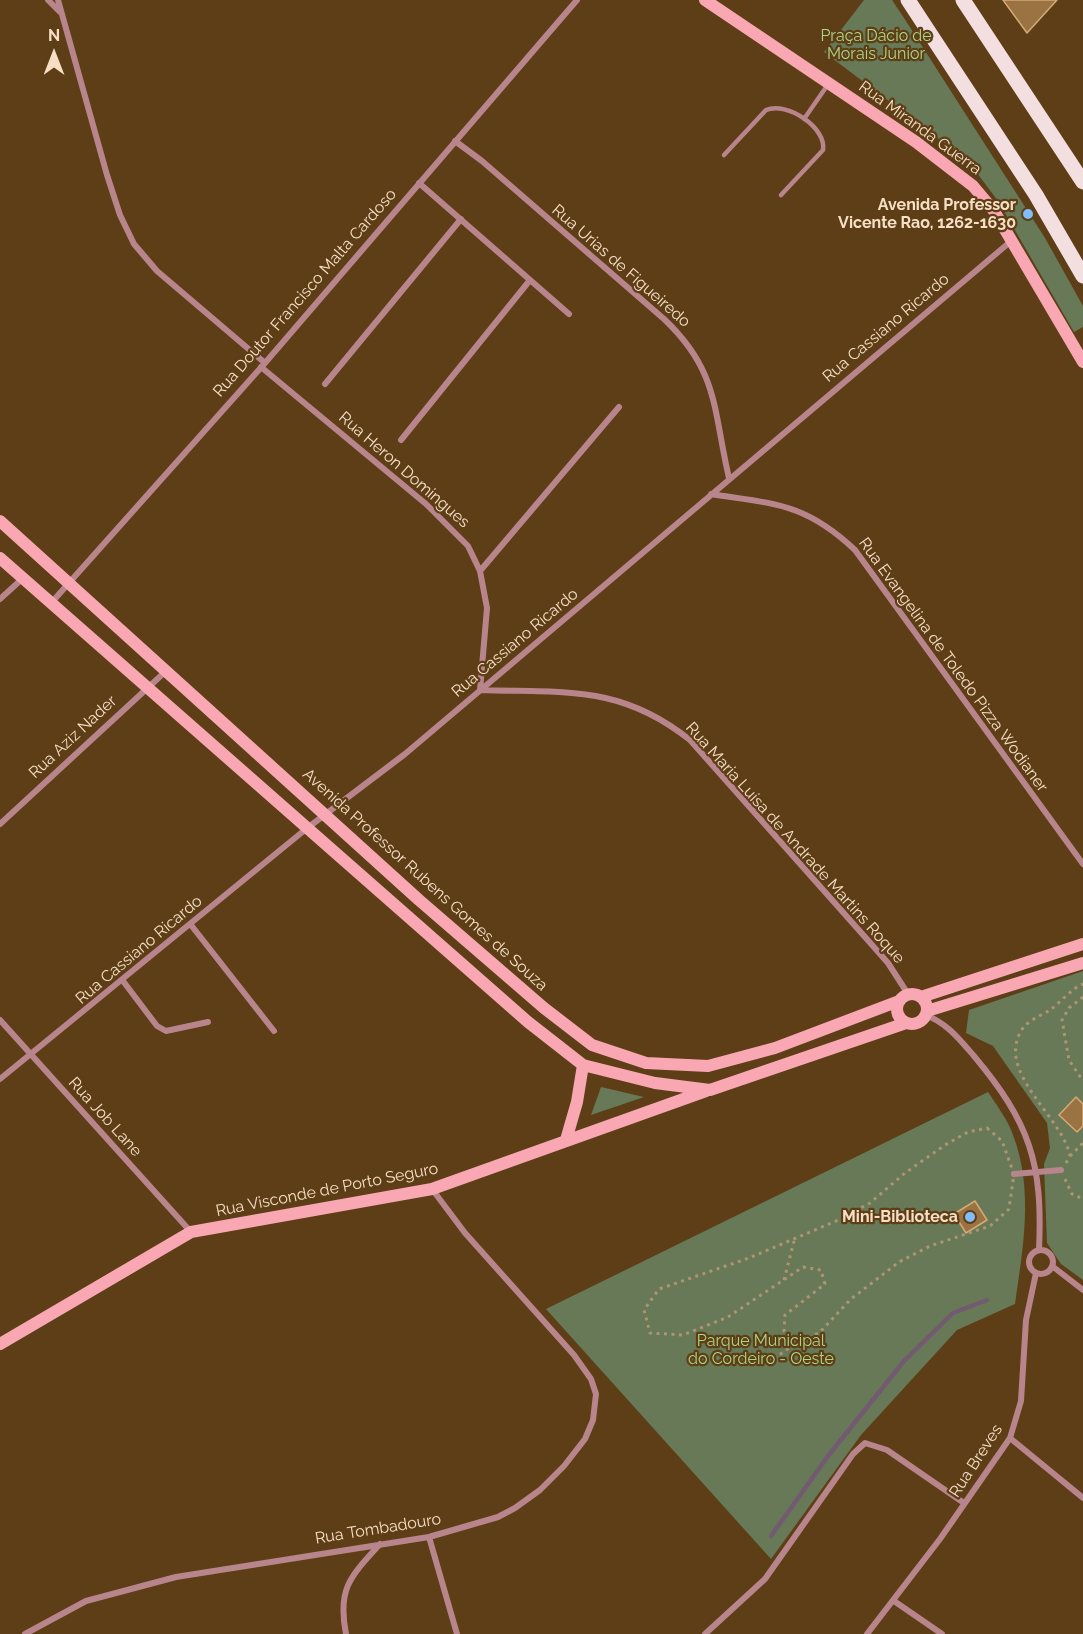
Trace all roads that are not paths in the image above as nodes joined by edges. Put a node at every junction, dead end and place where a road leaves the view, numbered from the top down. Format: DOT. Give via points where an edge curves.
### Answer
graph roads {
  1 [pos="48,0"];
  2 [pos="58,0"];
  3 [pos="577,0"];
  4 [pos="705,0"];
  5 [pos="908,0"];
  6 [pos="963,0"];
  7 [pos="61,13"];
  8 [pos="829,83"];
  9 [pos="804,119"];
  10 [pos="455,141"];
  11 [pos="724,155"];
  12 [pos="1081,172"];
  13 [pos="419,183"];
  14 [pos="781,195"];
  15 [pos="461,219"];
  16 [pos="1010,242"];
  17 [pos="1083,276"];
  18 [pos="530,280"];
  19 [pos="569,314"];
  20 [pos="1083,362"];
  21 [pos="263,365"];
  22 [pos="325,384"];
  23 [pos="620,407"];
  24 [pos="401,440"];
  25 [pos="729,478"];
  26 [pos="711,494"];
  27 [pos="0,521"];
  28 [pos="0,558"];
  29 [pos="480,571"];
  30 [pos="22,579"];
  31 [pos="69,582"];
  32 [pos="0,599"];
  33 [pos="52,602"];
  34 [pos="166,671"];
  35 [pos="147,687"];
  36 [pos="480,690"];
  37 [pos="326,815"];
  38 [pos="0,824"];
  39 [pos="306,829"];
  40 [pos="1083,864"];
  41 [pos="191,926"];
  42 [pos="1083,944"];
  43 [pos="1083,963"];
  44 [pos="123,981"];
  45 [pos="903,998"];
  46 [pos="921,998"];
  47 [pos="544,1008"];
  48 [pos="926,1013"];
  49 [pos="0,1020"];
  50 [pos="208,1022"];
  51 [pos="528,1022"];
  52 [pos="906,1023"];
  53 [pos="567,1027"];
  54 [pos="274,1030"];
  55 [pos="554,1044"];
  56 [pos="31,1056"];
  57 [pos="583,1065"];
  58 [pos="0,1079"];
  59 [pos="710,1090"];
  60 [pos="566,1140"];
  61 [pos="1061,1170"];
  62 [pos="1036,1172"];
  63 [pos="1014,1174"];
  64 [pos="432,1190"];
  65 [pos="191,1232"];
  66 [pos="1039,1250"];
  67 [pos="1052,1266"];
  68 [pos="1036,1273"];
  69 [pos="1083,1290"];
  70 [pos="0,1344"];
  71 [pos="1010,1438"];
  72 [pos="1083,1498"];
  73 [pos="964,1503"];
  74 [pos="429,1537"];
  75 [pos="381,1544"];
  76 [pos="894,1601"];
  77 [pos="25,1634"];
  78 [pos="346,1634"];
  79 [pos="457,1634"];
  80 [pos="705,1634"];
  81 [pos="867,1634"];
  82 [pos="942,1634"];
  1 -- 7 [label="street"];
  2 -- 7 [label="street, Rua Heron Domingues"];
  3 -- 10 [label="street, Rua Doutor Francisco Malta Cardoso"];
  4 -- 8 [label="street, Rua Miranda Guerra"];
  5 -- 17 [label="main road" via="1036,195"];
  6 -- 12 [label="main road"];
  7 -- 21 [label="street, Rua Heron Domingues" via="107,175 134,244 157,271"];
  8 -- 9 [label="lane"];
  8 -- 16 [label="street, Rua Miranda Guerra" via="973,186 994,210"];
  9 -- 11 [label="lane" via="786,109 772,107"];
  9 -- 14 [label="lane" via="821,136 823,150"];
  10 -- 13 [label="street, Rua Doutor Francisco Malta Cardoso"];
  10 -- 25 [label="street, Rua Urias de Figueiredo" via="664,319 688,344 710,385"];
  13 -- 15 [label="street"];
  13 -- 21 [label="street, Rua Doutor Francisco Malta Cardoso"];
  15 -- 18 [label="street"];
  15 -- 22 [label="street"];
  16 -- 20 [label="street, Rua Miranda Guerra"];
  16 -- 25 [label="street, Rua Cassiano Ricardo"];
  18 -- 19 [label="street"];
  18 -- 24 [label="street"];
  21 -- 29 [label="street, Rua Heron Domingues" via="443,519 468,546"];
  21 -- 31 [label="street, Rua Doutor Francisco Malta Cardoso"];
  23 -- 29 [label="street"];
  25 -- 26 [label="street, Rua Cassiano Ricardo"];
  26 -- 36 [label="street, Rua Cassiano Ricardo"];
  26 -- 40 [label="street, Rua Evangelina de Toledo Pizza Wodianer" via="791,507 832,529 855,550"];
  27 -- 31 [label="street, Avenida Professor Rubens Gomes de Souza"];
  28 -- 30 [label="street"];
  29 -- 36 [label="street, Rua Heron Domingues" via="487,608"];
  30 -- 32 [label="street"];
  30 -- 33 [label="street"];
  31 -- 33 [label="street, Rua Doutor Francisco Malta Cardoso"];
  31 -- 34 [label="street, Avenida Professor Rubens Gomes de Souza"];
  33 -- 35 [label="street"];
  34 -- 35 [label="street, Rua Aziz Nader"];
  34 -- 37 [label="street, Avenida Professor Rubens Gomes de Souza"];
  35 -- 38 [label="street, Rua Aziz Nader"];
  35 -- 39 [label="street"];
  36 -- 37 [label="street, Rua Cassiano Ricardo"];
  36 -- 45 [label="street, Rua Maria Luísa de Andrade Martins Roque" via="568,692 613,698 659,717 690,740 888,963"];
  37 -- 39 [label="street, Rua Cassiano Ricardo"];
  37 -- 47 [label="street, Avenida Professor Rubens Gomes de Souza"];
  39 -- 41 [label="street, Rua Cassiano Ricardo"];
  39 -- 51 [label="street"];
  41 -- 44 [label="street, Rua Cassiano Ricardo"];
  41 -- 54 [label="street"];
  42 -- 46 [label="street"];
  43 -- 48 [label="street"];
  44 -- 50 [label="street" via="157,1026 166,1031"];
  44 -- 56 [label="street, Rua Cassiano Ricardo"];
  45 -- 46 [label="street"];
  45 -- 52 [label="street" via="897,1014"];
  45 -- 53 [label="street, Avenida Professor Rubens Gomes de Souza" via="775,1048 708,1066 646,1063 592,1045"];
  46 -- 48 [label="street"];
  47 -- 51 [label="street" via="542,1017"];
  47 -- 53 [label="street, Avenida Professor Rubens Gomes de Souza"];
  48 -- 52 [label="street" via="915,1024"];
  48 -- 62 [label="street" via="944,1024 1010,1102 1032,1146"];
  49 -- 56 [label="street, Rua Job Lane"];
  51 -- 55 [label="street"];
  52 -- 59 [label="street"];
  53 -- 55 [label="street" via="556,1032"];
  55 -- 57 [label="street"];
  56 -- 58 [label="street, Rua Cassiano Ricardo"];
  56 -- 65 [label="street, Rua Job Lane"];
  57 -- 59 [label="street" via="656,1083"];
  57 -- 60 [label="street"];
  59 -- 60 [label="street, Rua Visconde de Porto Seguro"];
  60 -- 64 [label="street, Rua Visconde de Porto Seguro"];
  61 -- 62 [label="street"];
  62 -- 63 [label="street"];
  62 -- 66 [label="street"];
  64 -- 65 [label="street, Rua Visconde de Porto Seguro"];
  64 -- 74 [label="street, Rua Tombadouro" via="465,1233 574,1355 591,1379 596,1394 593,1420 585,1439 540,1490 498,1517"];
  65 -- 70 [label="street, Rua Visconde de Porto Seguro"];
  66 -- 67 [label="street" via="1050,1255"];
  66 -- 68 [label="street" via="1029,1261"];
  67 -- 68 [label="street" via="1044,1274"];
  67 -- 69 [label="street"];
  68 -- 71 [label="street, Rua Breves" via="1026,1320 1021,1401"];
  71 -- 72 [label="street"];
  71 -- 73 [label="street, Rua Breves"];
  73 -- 76 [label="street, Rua Breves"];
  73 -- 80 [label="street" via="887,1450 865,1443 853,1454 765,1579"];
  74 -- 75 [label="street, Rua Tombadouro"];
  74 -- 79 [label="street"];
  75 -- 77 [label="street, Rua Tombadouro" via="176,1577 86,1601"];
  75 -- 78 [label="street" via="350,1576 343,1608"];
  76 -- 81 [label="street, Rua Breves"];
  76 -- 82 [label="street"];
}
